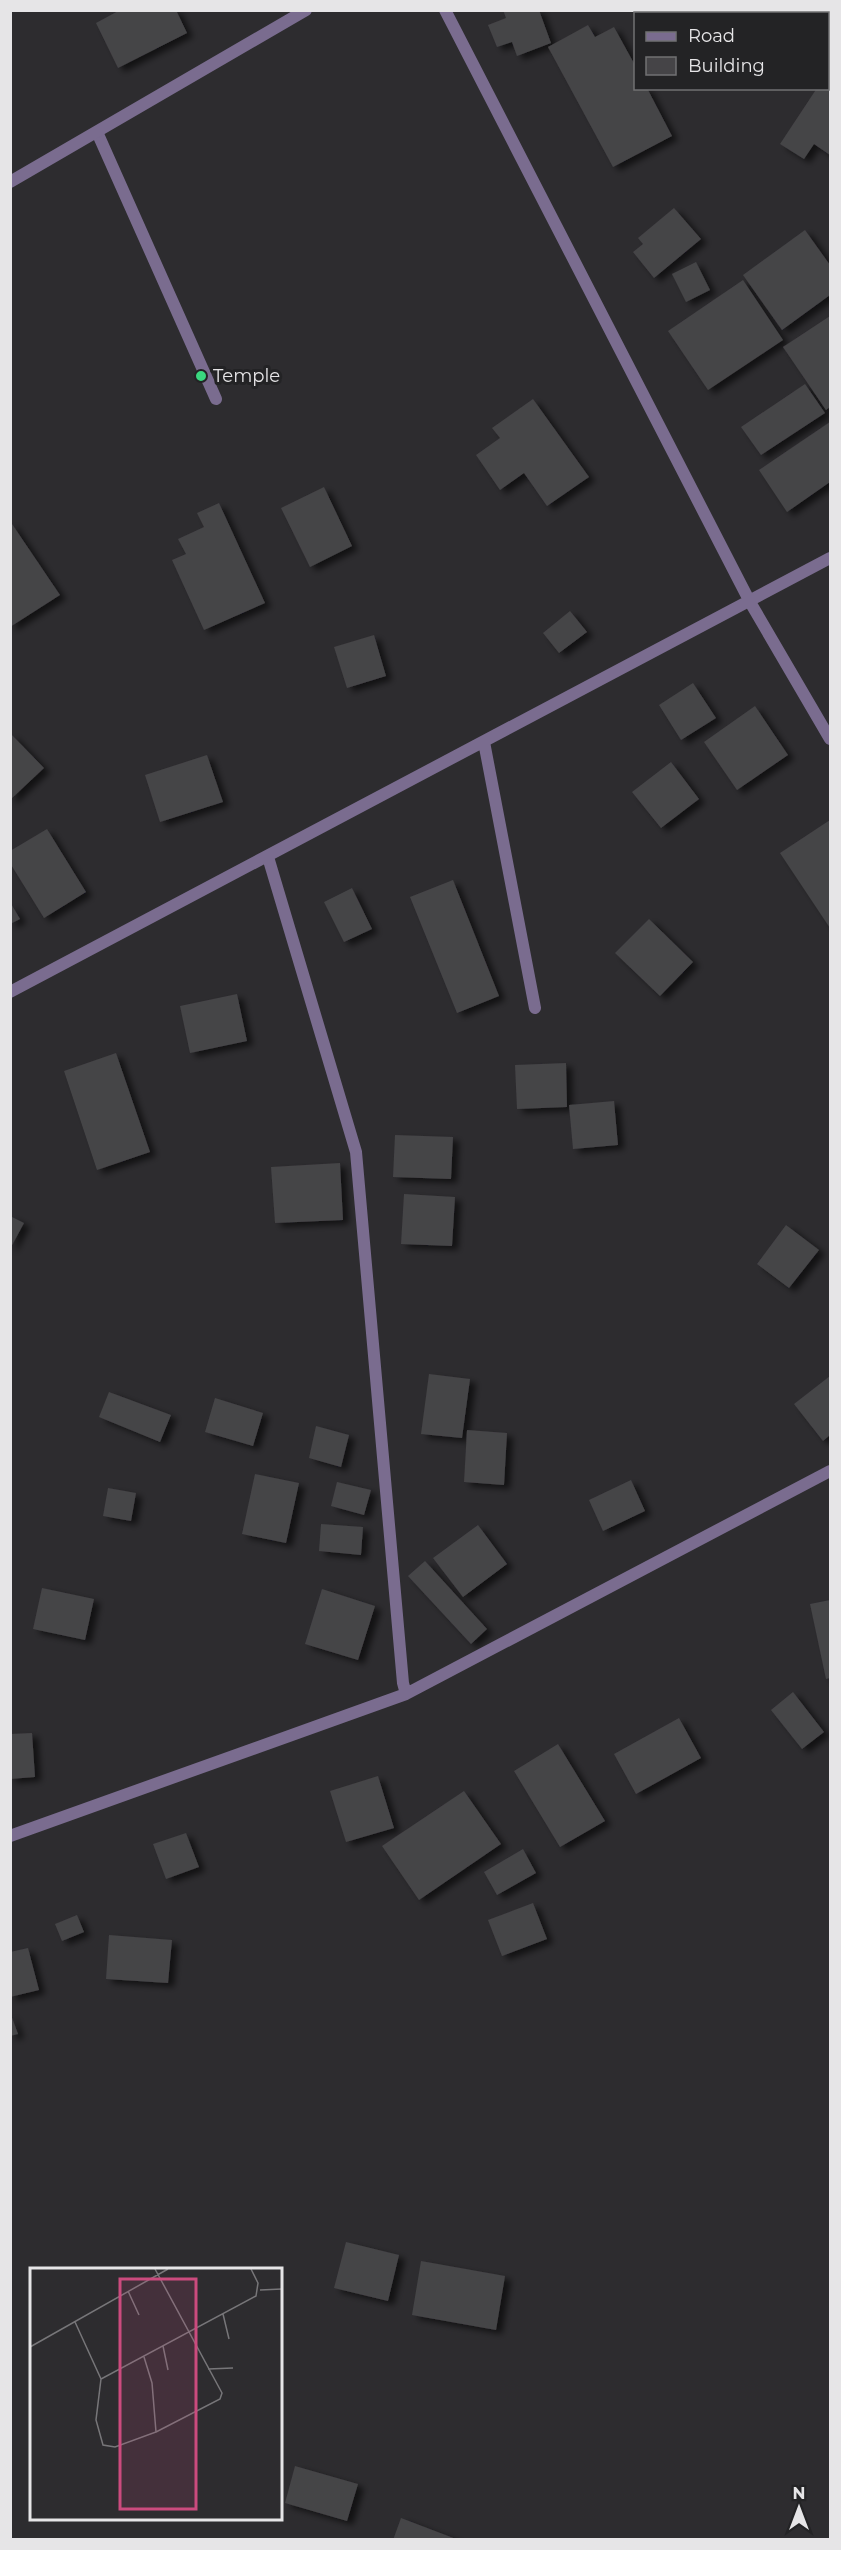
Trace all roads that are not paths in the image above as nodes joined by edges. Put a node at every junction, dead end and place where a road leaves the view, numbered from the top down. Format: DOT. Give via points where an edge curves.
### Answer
graph roads {
  1 [pos="306,10"];
  2 [pos="445,10"];
  3 [pos="97,132"];
  4 [pos="10,182"];
  5 [pos="216,399"];
  6 [pos="831,558"];
  7 [pos="750,602"];
  8 [pos="831,739"];
  9 [pos="484,742"];
  10 [pos="268,856"];
  11 [pos="10,992"];
  12 [pos="534,1008"];
  13 [pos="831,1471"];
  14 [pos="406,1694"];
  15 [pos="10,1836"];
  1 -- 3 [label="street"];
  2 -- 7 [label="street"];
  3 -- 4 [label="street"];
  3 -- 5 [label="street"];
  6 -- 7 [label="street"];
  7 -- 8 [label="street"];
  7 -- 9 [label="street"];
  9 -- 10 [label="street"];
  9 -- 12 [label="street"];
  10 -- 11 [label="street"];
  10 -- 14 [label="street" via="356,1152"];
  13 -- 14 [label="street"];
  14 -- 15 [label="street"];
}
